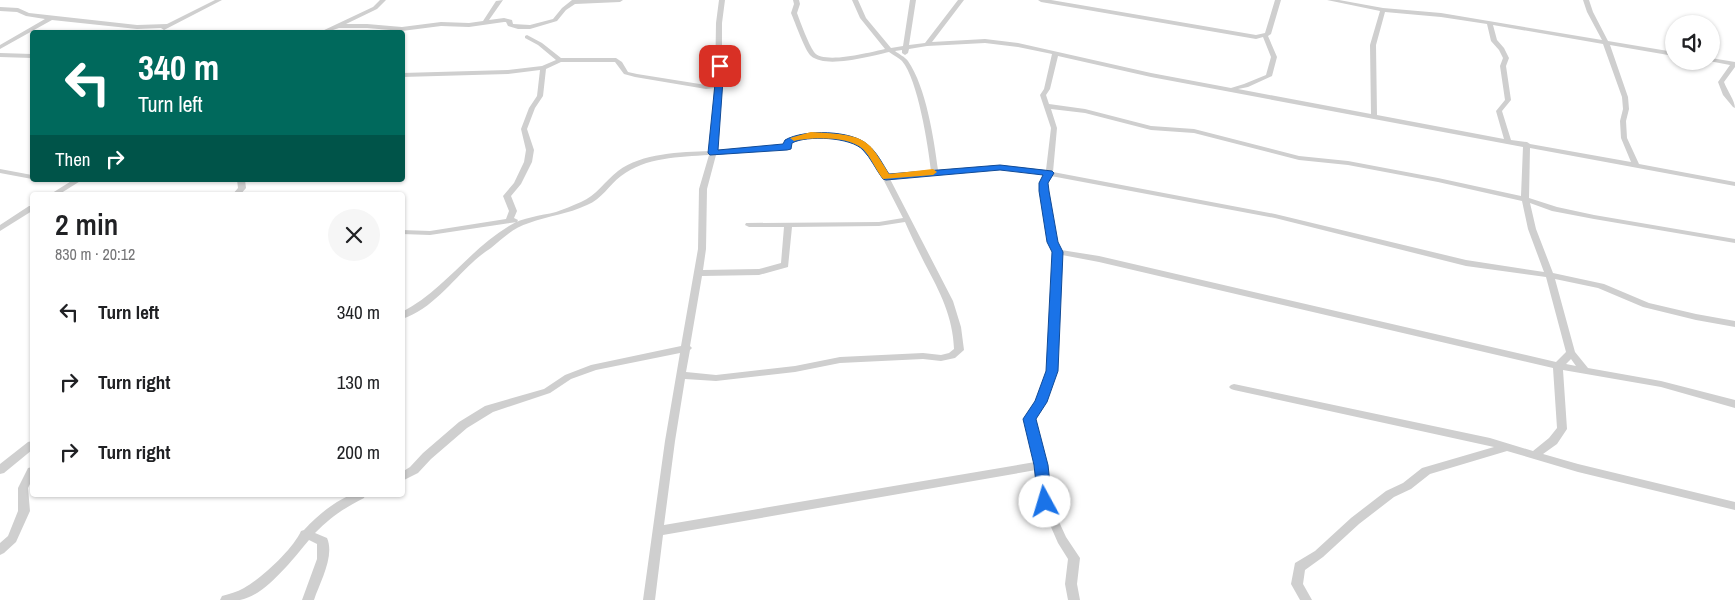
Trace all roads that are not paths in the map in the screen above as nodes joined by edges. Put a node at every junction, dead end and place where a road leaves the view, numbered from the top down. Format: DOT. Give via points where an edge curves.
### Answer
graph roads {
  1 [pos="219,0"];
  2 [pos="383,0"];
  3 [pos="500,0"];
  4 [pos="620,0"];
  5 [pos="722,0"];
  6 [pos="796,0"];
  7 [pos="855,0"];
  8 [pos="913,0"];
  9 [pos="961,0"];
  10 [pos="1041,0"];
  11 [pos="1278,0"];
  12 [pos="1330,0"];
  13 [pos="1586,0"];
  14 [pos="575,1"];
  15 [pos="0,9"];
  16 [pos="1383,10"];
  17 [pos="51,18"];
  18 [pos="485,22"];
  19 [pos="1490,24"];
  20 [pos="168,26"];
  21 [pos="338,26"];
  22 [pos="161,30"];
  23 [pos="328,30"];
  24 [pos="1265,36"];
  25 [pos="527,37"];
  26 [pos="1606,43"];
  27 [pos="927,44"];
  28 [pos="0,47"];
  29 [pos="905,47"];
  30 [pos="889,50"];
  31 [pos="1665,53"];
  32 [pos="1055,54"];
  33 [pos="0,55"];
  34 [pos="30,56"];
  35 [pos="560,60"];
  36 [pos="904,60"];
  37 [pos="1720,62"];
  38 [pos="1735,64"];
  39 [pos="543,68"];
  40 [pos="405,75"];
  41 [pos="718,85"];
  42 [pos="1226,89"];
  43 [pos="1046,106"];
  44 [pos="1735,106"];
  45 [pos="1374,116"];
  46 [pos="1508,141"];
  47 [pos="1527,144"];
  48 [pos="713,153"];
  49 [pos="1636,166"];
  50 [pos="0,171"];
  51 [pos="934,172"];
  52 [pos="1049,173"];
  53 [pos="886,177"];
  54 [pos="30,178"];
  55 [pos="75,182"];
  56 [pos="1735,184"];
  57 [pos="58,192"];
  58 [pos="1525,199"];
  59 [pos="30,209"];
  60 [pos="908,219"];
  61 [pos="509,221"];
  62 [pos="524,221"];
  63 [pos="749,225"];
  64 [pos="788,225"];
  65 [pos="0,229"];
  66 [pos="405,232"];
  67 [pos="1735,241"];
  68 [pos="1058,252"];
  69 [pos="698,272"];
  70 [pos="1550,275"];
  71 [pos="405,314"];
  72 [pos="1735,324"];
  73 [pos="687,348"];
  74 [pos="1571,353"];
  75 [pos="1558,366"];
  76 [pos="1584,371"];
  77 [pos="682,376"];
  78 [pos="1234,386"];
  79 [pos="1735,404"];
  80 [pos="30,447"];
  81 [pos="1508,447"];
  82 [pos="1534,455"];
  83 [pos="1041,465"];
  84 [pos="0,470"];
  85 [pos="30,475"];
  86 [pos="405,475"];
  87 [pos="355,497"];
  88 [pos="1735,506"];
  89 [pos="658,531"];
  90 [pos="305,534"];
  91 [pos="0,550"];
  92 [pos="226,600"];
  93 [pos="308,600"];
  94 [pos="649,600"];
  95 [pos="1074,600"];
  96 [pos="1306,600"];
  1 -- 20 [label="street"];
  2 -- 21 [label="street"];
  3 -- 18 [label="street"];
  4 -- 14 [label="street"];
  5 -- 41 [label="street"];
  6 -- 30 [label="street" via="794,13 812,54 820,59 841,59"];
  7 -- 30 [label="street" via="862,18"];
  8 -- 29 [label="street"];
  9 -- 27 [label="street"];
  10 -- 24 [label="street"];
  11 -- 24 [label="street"];
  12 -- 16 [label="street"];
  13 -- 26 [label="street"];
  14 -- 18 [label="street" via="555,20 536,26 518,28 510,25 509,20"];
  15 -- 17 [label="street"];
  16 -- 19 [label="street" via="1419,12"];
  16 -- 45 [label="street" via="1373,45"];
  17 -- 20 [label="street" via="137,27"];
  17 -- 28 [label="street"];
  18 -- 21 [label="street" via="402,29"];
  19 -- 26 [label="street"];
  19 -- 46 [label="street" via="1494,41 1506,58 1508,100 1498,111"];
  20 -- 22 [label="street"];
  21 -- 23 [label="street"];
  24 -- 42 [label="street" via="1274,57 1269,76 1246,86"];
  25 -- 35 [label="street"];
  26 -- 31 [label="street"];
  26 -- 49 [label="street" via="1625,97 1624,138"];
  27 -- 29 [label="street"];
  27 -- 32 [label="street" via="985,41"];
  29 -- 30 [label="street"];
  29 -- 36 [label="street"];
  30 -- 36 [label="street"];
  32 -- 42 [label="street"];
  32 -- 43 [label="street" via="1043,96"];
  33 -- 34 [label="street"];
  35 -- 39 [label="street"];
  35 -- 41 [label="street" via="616,60 626,73 636,76 706,87"];
  36 -- 51 [label="street" via="915,79 926,117"];
  37 -- 38 [label="street"];
  38 -- 44 [label="street" via="1721,82"];
  39 -- 40 [label="street"];
  39 -- 61 [label="street" via="540,96 524,130 530,150 528,162 507,196 513,211"];
  41 -- 48 [label="street"];
  42 -- 45 [label="street"];
  43 -- 52 [label="street" via="1054,128"];
  43 -- 58 [label="street" via="1085,111 1150,128 1194,131 1299,158 1438,180"];
  45 -- 46 [label="street"];
  46 -- 47 [label="street"];
  47 -- 49 [label="street"];
  47 -- 58 [label="street"];
  48 -- 53 [label="street" via="787,147 788,142 797,137 811,135 849,139 867,148"];
  48 -- 62 [label="street" via="642,161 623,171 586,203"];
  48 -- 69 [label="street" via="702,189 702,249"];
  49 -- 56 [label="street"];
  50 -- 54 [label="street"];
  51 -- 52 [label="street" via="1000,167"];
  51 -- 53 [label="street"];
  52 -- 68 [label="street" via="1043,183 1053,242"];
  52 -- 70 [label="street" via="1275,216 1466,263"];
  53 -- 60 [label="street"];
  55 -- 57 [label="street"];
  58 -- 67 [label="street" via="1594,217"];
  58 -- 70 [label="street" via="1532,229"];
  59 -- 65 [label="street"];
  60 -- 64 [label="street" via="879,224"];
  60 -- 77 [label="street" via="949,304 959,350 952,356 840,360 716,378"];
  61 -- 62 [label="street"];
  61 -- 66 [label="street" via="430,233"];
  62 -- 71 [label="street" via="471,259 438,292"];
  63 -- 64 [label="street"];
  64 -- 69 [label="street" via="785,265 759,272"];
  68 -- 75 [label="street"];
  68 -- 83 [label="street" via="1052,371 1041,402 1030,419"];
  69 -- 73 [label="street"];
  70 -- 72 [label="street" via="1601,286 1646,305"];
  70 -- 74 [label="street"];
  73 -- 77 [label="street"];
  73 -- 86 [label="street" via="594,368 568,376 547,391 489,408 463,425"];
  74 -- 75 [label="street"];
  74 -- 76 [label="street"];
  75 -- 76 [label="street"];
  75 -- 82 [label="street" via="1562,429 1553,441"];
  76 -- 79 [label="street" via="1661,384"];
  77 -- 89 [label="street"];
  78 -- 81 [label="street"];
  80 -- 84 [label="street"];
  81 -- 82 [label="street"];
  81 -- 96 [label="street" via="1426,472 1390,494 1299,567 1297,584"];
  82 -- 88 [label="street"];
  83 -- 89 [label="street"];
  83 -- 95 [label="street" via="1045,502 1074,558 1071,584"];
  85 -- 91 [label="street" via="23,488 24,510 12,539"];
  87 -- 90 [label="street" via="337,504"];
  89 -- 94 [label="street"];
  90 -- 92 [label="street" via="285,561 261,584"];
  90 -- 93 [label="street" via="323,542 323,559"];
}
